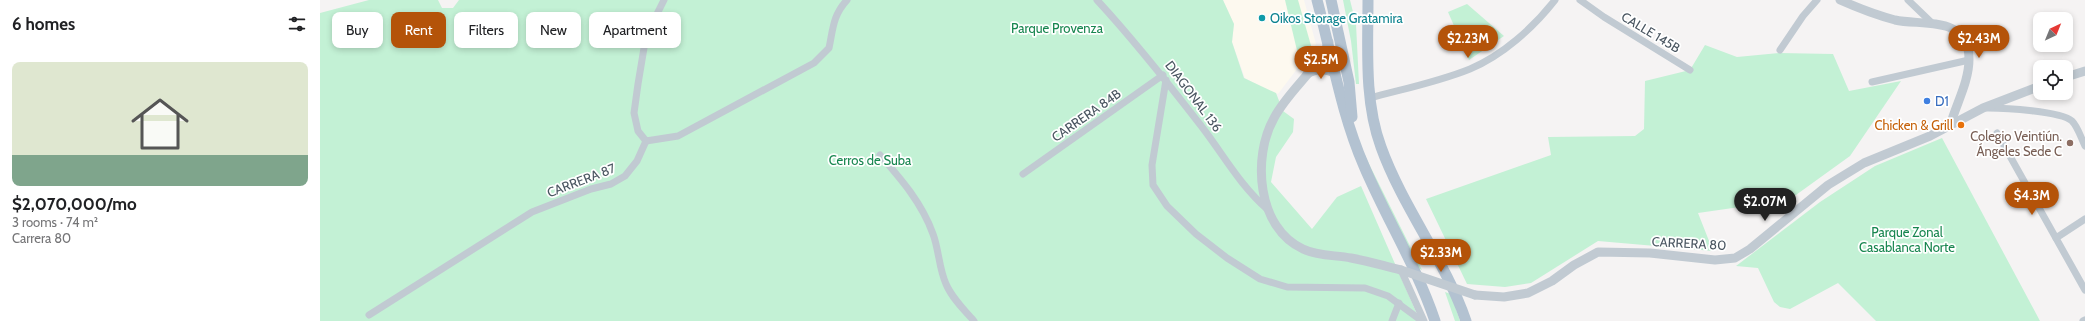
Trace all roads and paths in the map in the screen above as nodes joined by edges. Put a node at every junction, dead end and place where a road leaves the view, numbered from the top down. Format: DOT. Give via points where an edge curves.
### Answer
graph roads {
  1 [pos="664,0"];
  2 [pos="847,0"];
  3 [pos="1097,0"];
  4 [pos="1317,0"];
  5 [pos="1331,0"];
  6 [pos="1363,0"];
  7 [pos="1368,0"];
  8 [pos="1555,0"];
  9 [pos="1580,0"];
  10 [pos="1817,0"];
  11 [pos="1840,0"];
  12 [pos="1908,0"];
  13 [pos="1932,23"];
  14 [pos="1368,24"];
  15 [pos="1329,42"];
  16 [pos="1780,50"];
  17 [pos="1969,60"];
  18 [pos="1690,70"];
  19 [pos="2085,71"];
  20 [pos="1336,73"];
  21 [pos="1306,75"];
  22 [pos="2073,75"];
  23 [pos="1164,78"];
  24 [pos="1872,82"];
  25 [pos="2033,89"];
  26 [pos="1370,98"];
  27 [pos="1983,108"];
  28 [pos="1950,126"];
  29 [pos="1996,133"];
  30 [pos="646,140"];
  31 [pos="2085,146"];
  32 [pos="1358,151"];
  33 [pos="880,155"];
  34 [pos="1024,174"];
  35 [pos="1268,210"];
  36 [pos="2085,219"];
  37 [pos="2056,238"];
  38 [pos="1398,269"];
  39 [pos="2085,290"];
  40 [pos="1399,303"];
  41 [pos="369,316"];
  42 [pos="974,321"];
  43 [pos="1392,321"];
  44 [pos="1423,321"];
  45 [pos="1435,321"];
  46 [pos="1466,321"];
  1 -- 30 [label="street" via="646,36 634,113 638,131"];
  2 -- 30 [label="street" via="837,13 832,26 830,48 814,63 678,136"];
  3 -- 23 [label="street, DIAGONAL 136" via="1141,48"];
  4 -- 15 [label="main road"];
  5 -- 32 [label="main road" via="1349,82"];
  6 -- 14 [label="main road"];
  7 -- 14 [label="main road"];
  8 -- 26 [label="street" via="1540,19 1484,62 1448,76"];
  9 -- 18 [label="street, CALLE 145B"];
  10 -- 16 [label="street"];
  11 -- 13 [label="street" via="1896,20"];
  12 -- 13 [label="street"];
  13 -- 17 [label="street" via="1957,32 1966,45"];
  14 -- 26 [label="main road"];
  15 -- 20 [label="main road"];
  15 -- 21 [label="street, DIAGONAL 136"];
  17 -- 24 [label="street"];
  17 -- 28 [label="street"];
  19 -- 22 [label="street"];
  20 -- 21 [label="street" via="1317,70"];
  20 -- 32 [label="main road" via="1348,124"];
  21 -- 35 [label="street, DIAGONAL 136" via="1282,104 1268,131 1262,163 1262,187"];
  23 -- 34 [label="street, CARRERA 84B"];
  23 -- 35 [label="street, DIAGONAL 136" via="1245,188"];
  23 -- 40 [label="street" via="1152,165 1153,185 1167,206 1196,234 1260,279 1287,287 1365,288 1381,292"];
  25 -- 27 [label="street, CARRERA 80"];
  26 -- 46 [label="main road" via="1374,124 1390,168 1434,250"];
  27 -- 28 [label="street, CARRERA 80"];
  27 -- 31 [label="street" via="2004,108 2066,118 2074,125"];
  28 -- 38 [label="street, CARRERA 80, bridge" via="1879,156 1828,185 1750,249 1735,258 1715,260 1650,253 1598,252 1528,293 1504,298 1475,295"];
  29 -- 37 [label="street"];
  30 -- 41 [label="street, CARRERA 87" via="637,161 625,176 611,184 532,212"];
  32 -- 45 [label="main road"];
  33 -- 42 [label="street" via="902,179 917,201 933,234 946,284"];
  35 -- 38 [label="street, DIAGONAL 136" via="1279,230 1302,249"];
  36 -- 37 [label="street"];
  37 -- 39 [label="street"];
  38 -- 44 [label="street"];
  40 -- 43 [label="street"];
  40 -- 44 [label="street"];
}
